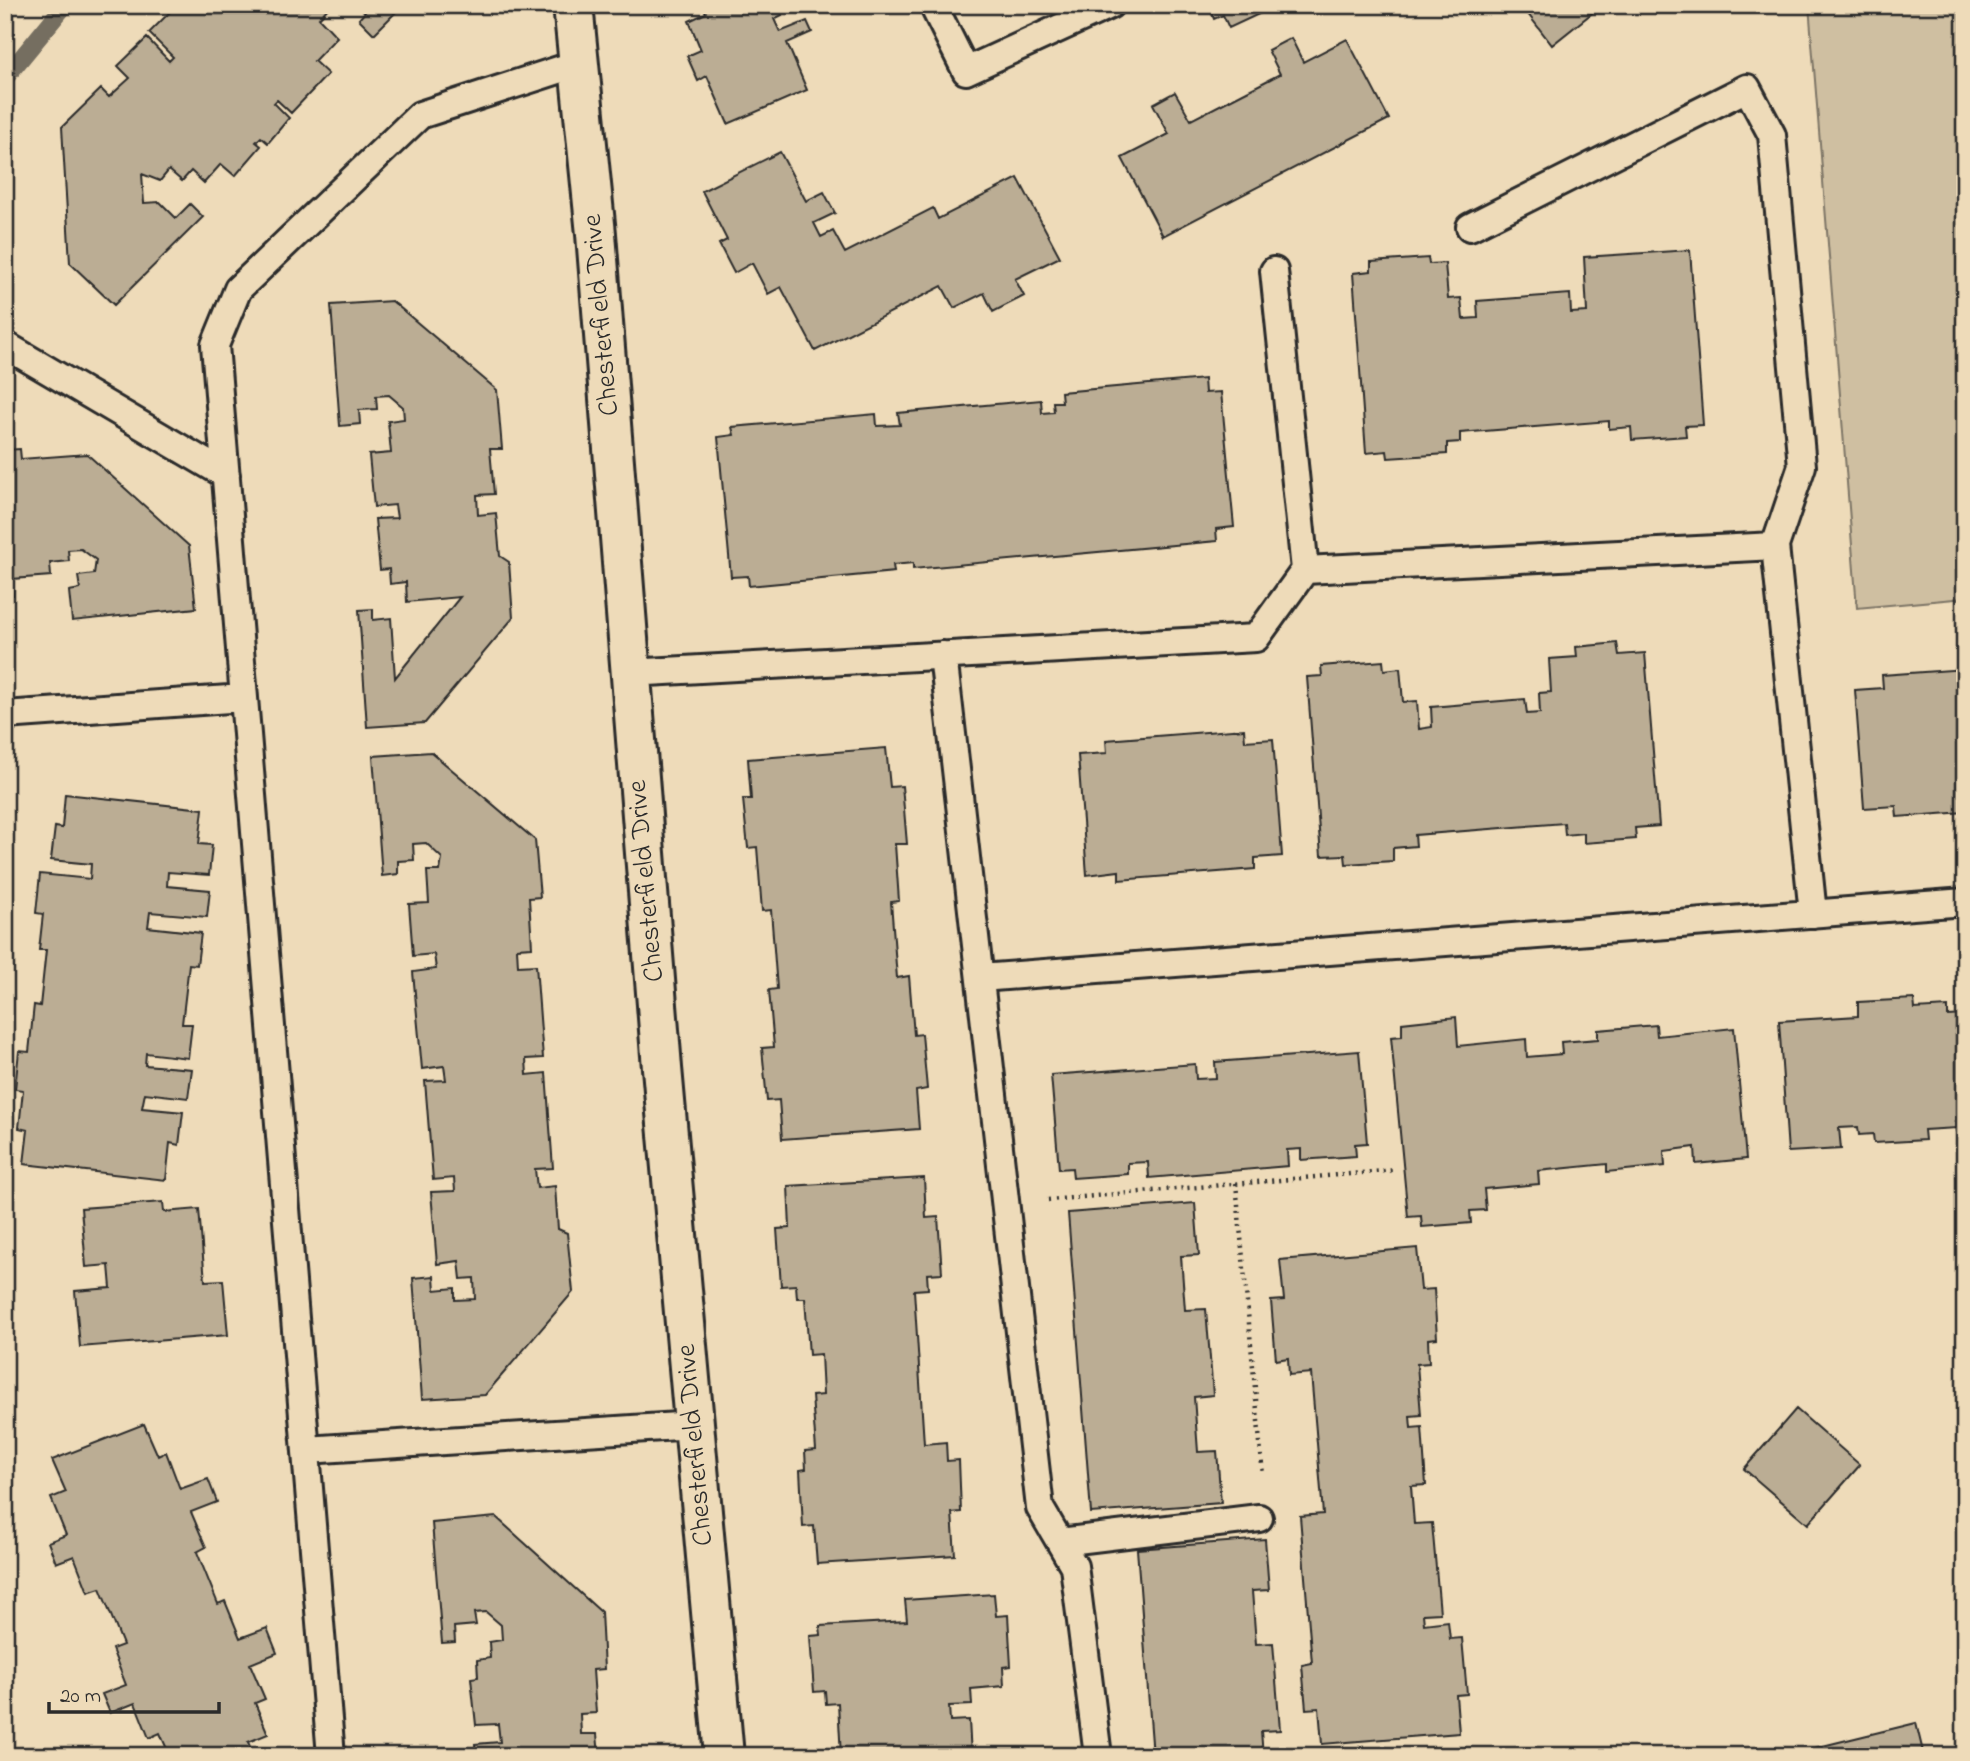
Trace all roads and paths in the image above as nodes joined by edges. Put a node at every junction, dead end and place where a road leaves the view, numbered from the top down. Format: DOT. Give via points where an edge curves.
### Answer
graph roads {
  1 [pos="573,5"];
  2 [pos="933,5"];
  3 [pos="1110,5"];
  4 [pos="580,63"];
  5 [pos="1470,226"];
  6 [pos="1275,271"];
  7 [pos="5,345"];
  8 [pos="226,475"];
  9 [pos="1775,546"];
  10 [pos="1305,570"];
  11 [pos="943,655"];
  12 [pos="630,673"];
  13 [pos="243,698"];
  14 [pos="5,715"];
  15 [pos="1965,902"];
  16 [pos="1813,914"];
  17 [pos="980,978"];
  18 [pos="1396,1170"];
  19 [pos="1237,1183"];
  20 [pos="1006,1203"];
  21 [pos="694,1425"];
  22 [pos="306,1450"];
  23 [pos="1264,1483"];
  24 [pos="1259,1518"];
  25 [pos="1060,1542"];
  26 [pos="331,1756"];
  27 [pos="723,1756"];
  28 [pos="1098,1756"];
  1 -- 4 [label="street, Chesterfield Drive"];
  2 -- 3 [label="lane" via="966,71"];
  4 -- 8 [label="lane" via="420,115 238,289 215,345"];
  4 -- 12 [label="street, Chesterfield Drive"];
  5 -- 9 [label="lane" via="1747,88 1772,135 1802,466"];
  6 -- 10 [label="lane"];
  7 -- 8 [label="lane"];
  8 -- 13 [label="lane"];
  9 -- 10 [label="lane"];
  9 -- 16 [label="lane"];
  10 -- 11 [label="lane" via="1256,638"];
  11 -- 12 [label="lane"];
  11 -- 17 [label="lane"];
  12 -- 21 [label="street, Chesterfield Drive"];
  13 -- 14 [label="lane"];
  13 -- 22 [label="lane"];
  15 -- 16 [label="lane"];
  16 -- 17 [label="lane"];
  17 -- 20 [label="lane"];
  18 -- 19 [label="path"];
  19 -- 20 [label="path"];
  19 -- 23 [label="path"];
  20 -- 25 [label="lane" via="1040,1508"];
  21 -- 22 [label="lane"];
  21 -- 27 [label="street, Chesterfield Drive"];
  22 -- 26 [label="lane"];
  24 -- 25 [label="lane"];
  25 -- 28 [label="lane" via="1074,1566"];
}
